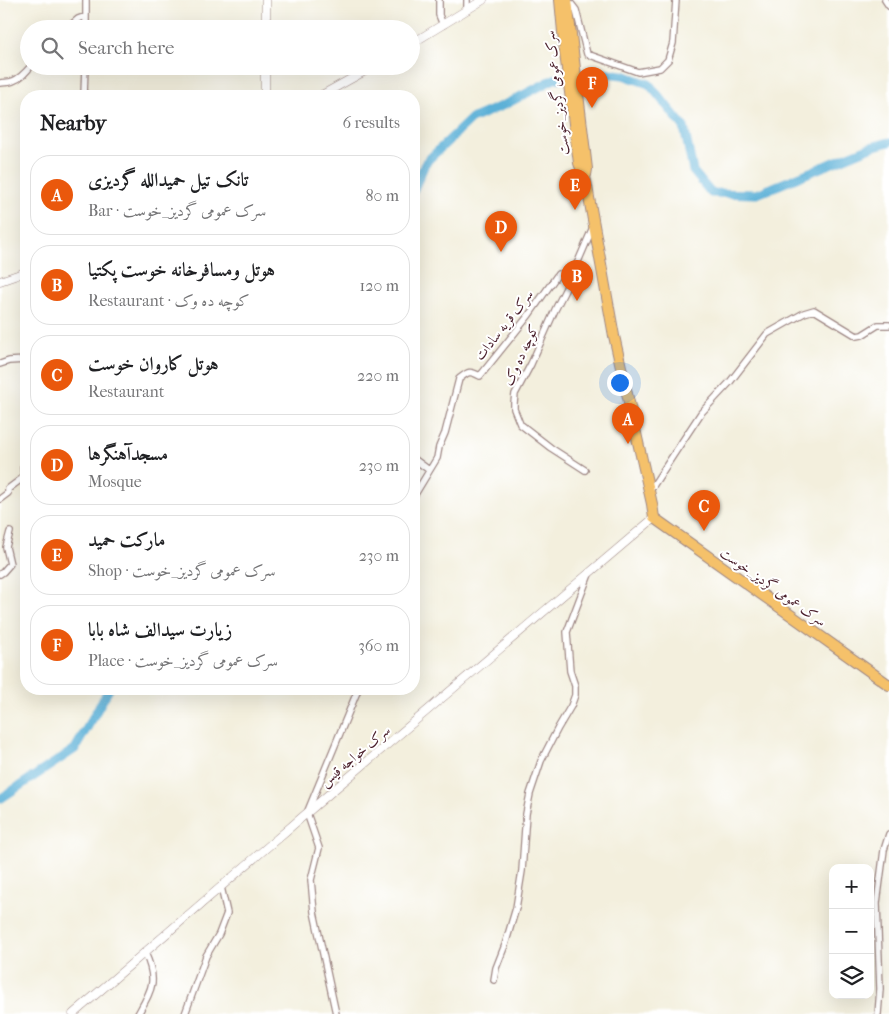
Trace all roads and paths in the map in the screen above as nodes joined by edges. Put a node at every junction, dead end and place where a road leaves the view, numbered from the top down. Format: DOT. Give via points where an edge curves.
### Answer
graph roads {
  1 [pos="86,0"];
  2 [pos="266,0"];
  3 [pos="439,0"];
  4 [pos="467,0"];
  5 [pos="483,0"];
  6 [pos="560,0"];
  7 [pos="568,0"];
  8 [pos="676,0"];
  9 [pos="886,0"];
  10 [pos="889,6"];
  11 [pos="468,10"];
  12 [pos="86,16"];
  13 [pos="77,20"];
  14 [pos="86,20"];
  15 [pos="266,20"];
  16 [pos="442,25"];
  17 [pos="420,38"];
  18 [pos="569,53"];
  19 [pos="22,75"];
  20 [pos="85,75"];
  21 [pos="265,75"];
  22 [pos="358,75"];
  23 [pos="0,83"];
  24 [pos="84,90"];
  25 [pos="265,90"];
  26 [pos="331,90"];
  27 [pos="594,225"];
  28 [pos="20,276"];
  29 [pos="571,278"];
  30 [pos="0,281"];
  31 [pos="889,324"];
  32 [pos="20,360"];
  33 [pos="0,364"];
  34 [pos="420,463"];
  35 [pos="429,470"];
  36 [pos="585,470"];
  37 [pos="20,480"];
  38 [pos="420,486"];
  39 [pos="649,492"];
  40 [pos="0,499"];
  41 [pos="654,518"];
  42 [pos="10,532"];
  43 [pos="0,574"];
  44 [pos="589,574"];
  45 [pos="889,685"];
  46 [pos="356,695"];
  47 [pos="307,813"];
  48 [pos="889,834"];
  49 [pos="221,887"];
  50 [pos="145,953"];
  51 [pos="494,980"];
  52 [pos="73,1014"];
  53 [pos="138,1014"];
  54 [pos="185,1014"];
  55 [pos="336,1014"];
  56 [pos="878,1014"];
  1 -- 12 [label="street"];
  2 -- 15 [label="street"];
  3 -- 16 [label="street"];
  4 -- 11 [label="street"];
  5 -- 11 [label="street"];
  6 -- 18 [label="highway, سرک عمومی گردیز_خوست"];
  7 -- 8 [label="street" via="576,10 587,54 638,72 660,68 668,60 673,43"];
  7 -- 18 [label="highway, سرک عمومی گردیز_خوست"];
  9 -- 10 [label="street"];
  11 -- 16 [label="street"];
  12 -- 13 [label="street"];
  12 -- 14 [label="street"];
  16 -- 17 [label="street"];
  18 -- 27 [label="highway, سرک عمومی گردیز_خوست" via="579,163 586,181"];
  19 -- 23 [label="street" via="12,82"];
  20 -- 24 [label="street"];
  21 -- 25 [label="street"];
  22 -- 26 [label="street"];
  27 -- 29 [label="street, کوچه ده وک"];
  27 -- 39 [label="highway, سرک عمومی گردیز_خوست" via="616,345"];
  28 -- 30 [label="street"];
  29 -- 35 [label="street, سرک قریه سادات" via="558,274 480,376 468,372 459,379 437,458"];
  29 -- 36 [label="street, کوچه ده وک" via="515,394 514,409 520,424"];
  31 -- 39 [label="street" via="878,325 857,336 814,310 804,312 767,334 702,413"];
  32 -- 33 [label="street"];
  34 -- 35 [label="street"];
  35 -- 38 [label="street, سرک قریه سادات"];
  37 -- 40 [label="street"];
  39 -- 41 [label="highway, سرک عمومی گردیز_خوست"];
  41 -- 44 [label="street, سرک خواجه قیس"];
  41 -- 45 [label="highway, سرک عمومی گردیز_خوست"];
  42 -- 43 [label="street" via="6,547 10,564"];
  44 -- 47 [label="street, سرک خواجه قیس"];
  44 -- 51 [label="street" via="567,632 575,695 541,761 530,794 516,908"];
  46 -- 47 [label="street"];
  47 -- 49 [label="street, سرک خواجه قیس"];
  47 -- 55 [label="street" via="319,848 311,880 314,912"];
  48 -- 56 [label="street" via="877,903"];
  49 -- 50 [label="street, سرک خواجه قیس"];
  49 -- 54 [label="street" via="227,913 206,956"];
  50 -- 52 [label="street, سرک خواجه قیس"];
  50 -- 53 [label="street" via="152,978 150,992"];
}
